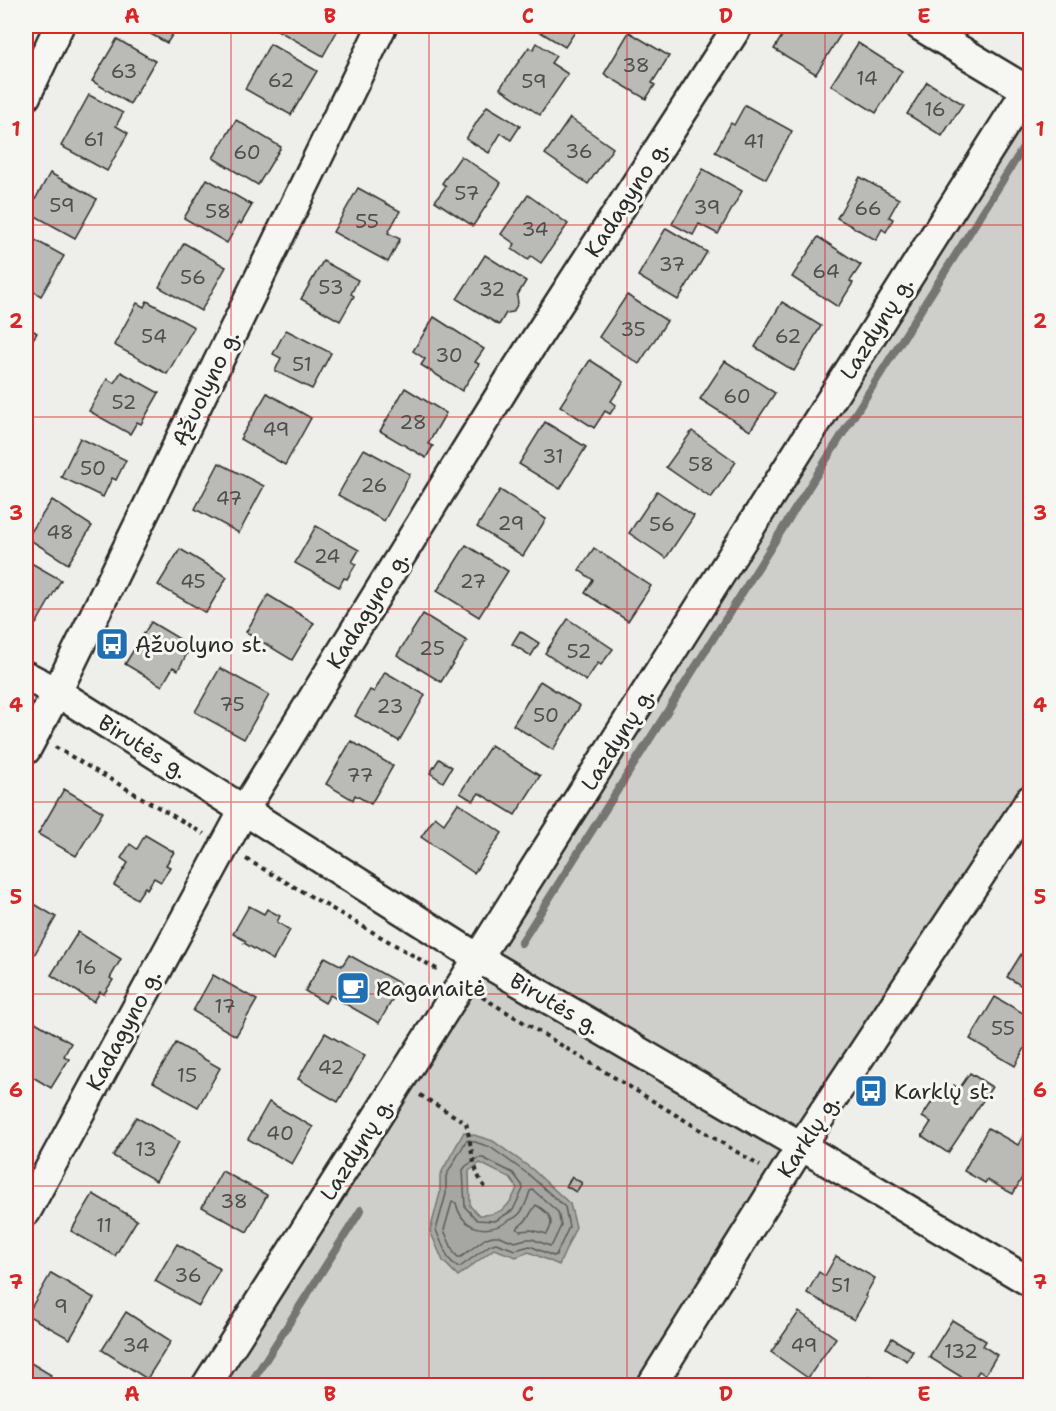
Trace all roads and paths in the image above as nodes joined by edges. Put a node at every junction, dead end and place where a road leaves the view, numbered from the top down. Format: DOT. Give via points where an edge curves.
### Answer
graph roads {
  1 [pos="58,26"];
  2 [pos="382,26"];
  3 [pos="738,26"];
  4 [pos="920,26"];
  5 [pos="1028,92"];
  6 [pos="26,96"];
  7 [pos="26,676"];
  8 [pos="57,692"];
  9 [pos="29,742"];
  10 [pos="1030,800"];
  11 [pos="244,810"];
  12 [pos="223,846"];
  13 [pos="478,958"];
  14 [pos="461,983"];
  15 [pos="399,1082"];
  16 [pos="801,1146"];
  17 [pos="781,1178"];
  18 [pos="487,1189"];
  19 [pos="26,1212"];
  20 [pos="1030,1282"];
  21 [pos="206,1386"];
  22 [pos="651,1386"];
  1 -- 6 [label="street"];
  2 -- 8 [label="street, Ąžuolyno g."];
  3 -- 11 [label="street, Kadagyno g." via="510,379"];
  4 -- 5 [label="street"];
  5 -- 13 [label="street, Lazdynų g."];
  7 -- 8 [label="street, Birutės g."];
  8 -- 9 [label="street, Ąžuolyno g."];
  8 -- 11 [label="street, Birutės g."];
  9 -- 12 [label="path"];
  10 -- 16 [label="street, Karklų g."];
  11 -- 12 [label="street, Kadagyno g."];
  11 -- 13 [label="street, Birutės g."];
  12 -- 14 [label="path"];
  12 -- 19 [label="street, Kadagyno g."];
  13 -- 14 [label="street, Lazdynų g."];
  13 -- 16 [label="street, Birutės g."];
  14 -- 15 [label="street, Lazdynų g."];
  14 -- 17 [label="path"];
  15 -- 18 [label="path" via="466,1123 476,1167"];
  15 -- 21 [label="street, Lazdynų g."];
  16 -- 17 [label="street, Karklų g."];
  16 -- 20 [label="street, Birutės g."];
  17 -- 22 [label="street, Karklų g."];
}
